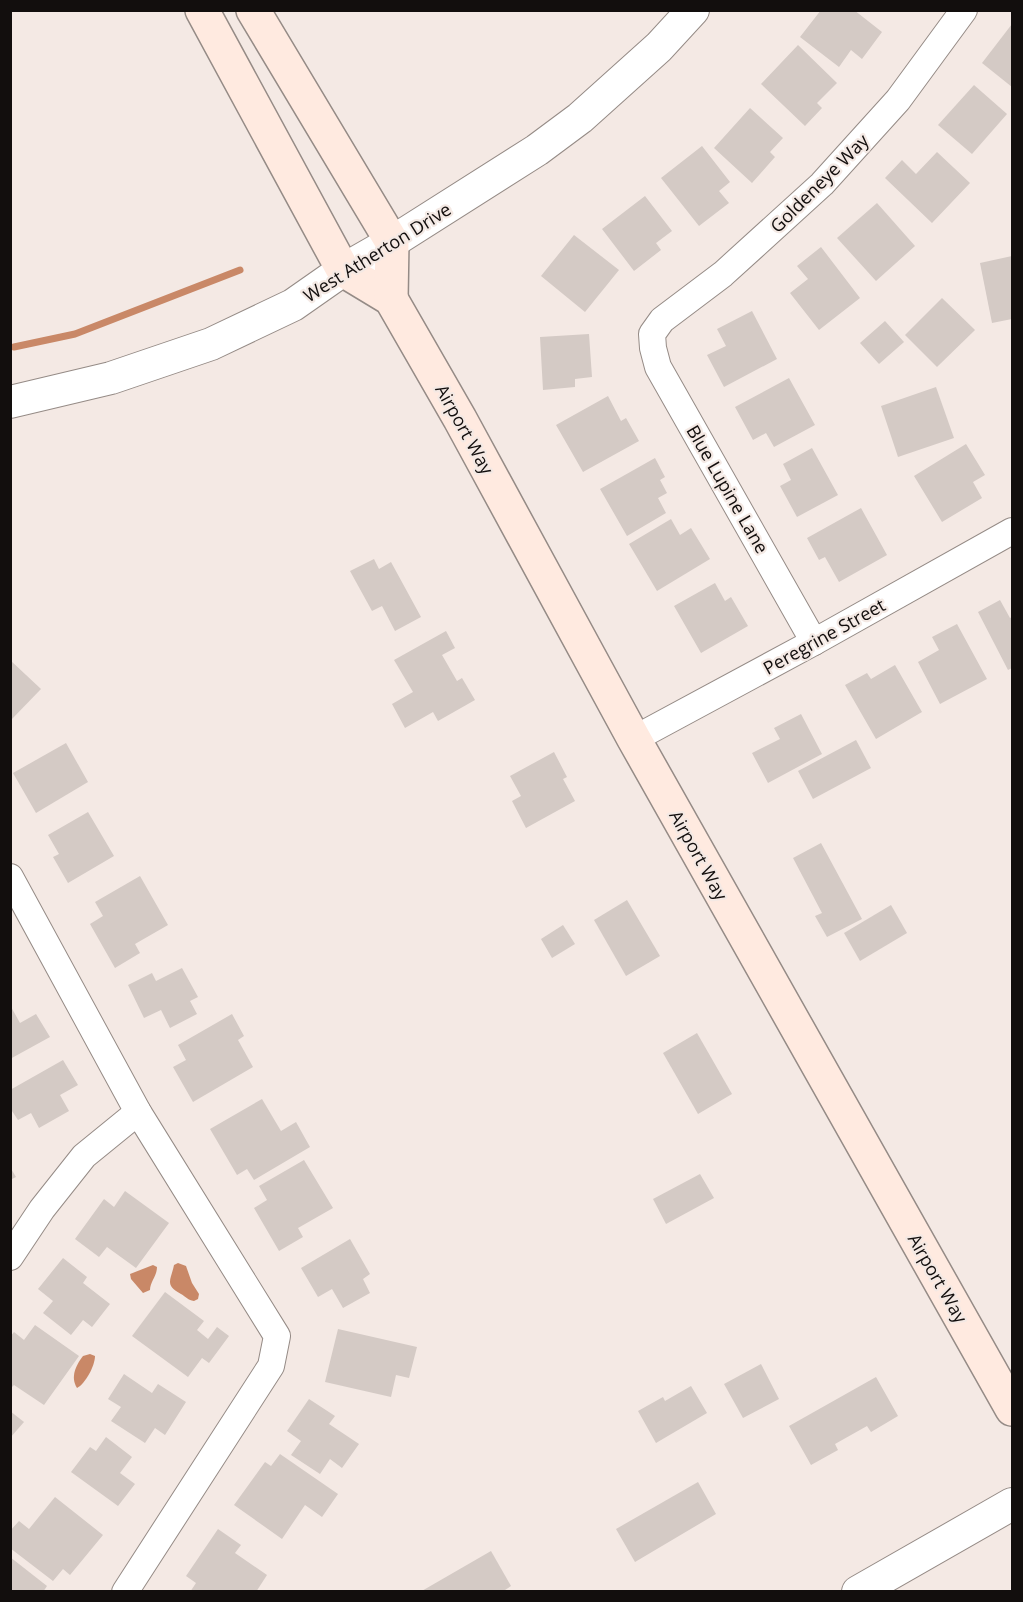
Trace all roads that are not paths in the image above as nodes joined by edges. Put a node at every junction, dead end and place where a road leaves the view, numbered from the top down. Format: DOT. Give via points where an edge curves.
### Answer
graph roads {
  1 [pos="202,10"];
  2 [pos="253,10"];
  3 [pos="693,10"];
  4 [pos="964,10"];
  5 [pos="392,242"];
  6 [pos="343,270"];
  7 [pos="391,299"];
  8 [pos="652,334"];
  9 [pos="10,402"];
  10 [pos="1012,531"];
  11 [pos="814,642"];
  12 [pos="634,739"];
  13 [pos="10,878"];
  14 [pos="138,1112"];
  15 [pos="10,1257"];
  16 [pos="1012,1409"];
  17 [pos="1012,1504"];
  18 [pos="125,1592"];
  19 [pos="858,1592"];
  1 -- 6 [label="main road"];
  2 -- 5 [label="main road"];
  3 -- 5 [label="street, West Atherton Drive" via="659,47 580,118 537,150"];
  4 -- 8 [label="street, Goldeneye Way" via="898,100 822,184 723,274 662,320"];
  5 -- 6 [label="street, West Atherton Drive"];
  5 -- 7 [label="main road"];
  6 -- 7 [label="main road, Airport Way"];
  6 -- 9 [label="street, West Atherton Drive" via="293,305 211,344 111,378"];
  7 -- 12 [label="main road, Airport Way"];
  8 -- 11 [label="street, Blue Lupine Lane" via="658,367"];
  10 -- 11 [label="street, Peregrine Street"];
  11 -- 12 [label="street, Peregrine Street"];
  12 -- 16 [label="main road, Airport Way"];
  13 -- 14 [label="street"];
  14 -- 15 [label="street" via="84,1156"];
  14 -- 18 [label="street" via="277,1336 271,1366"];
  17 -- 19 [label="street"];
}
